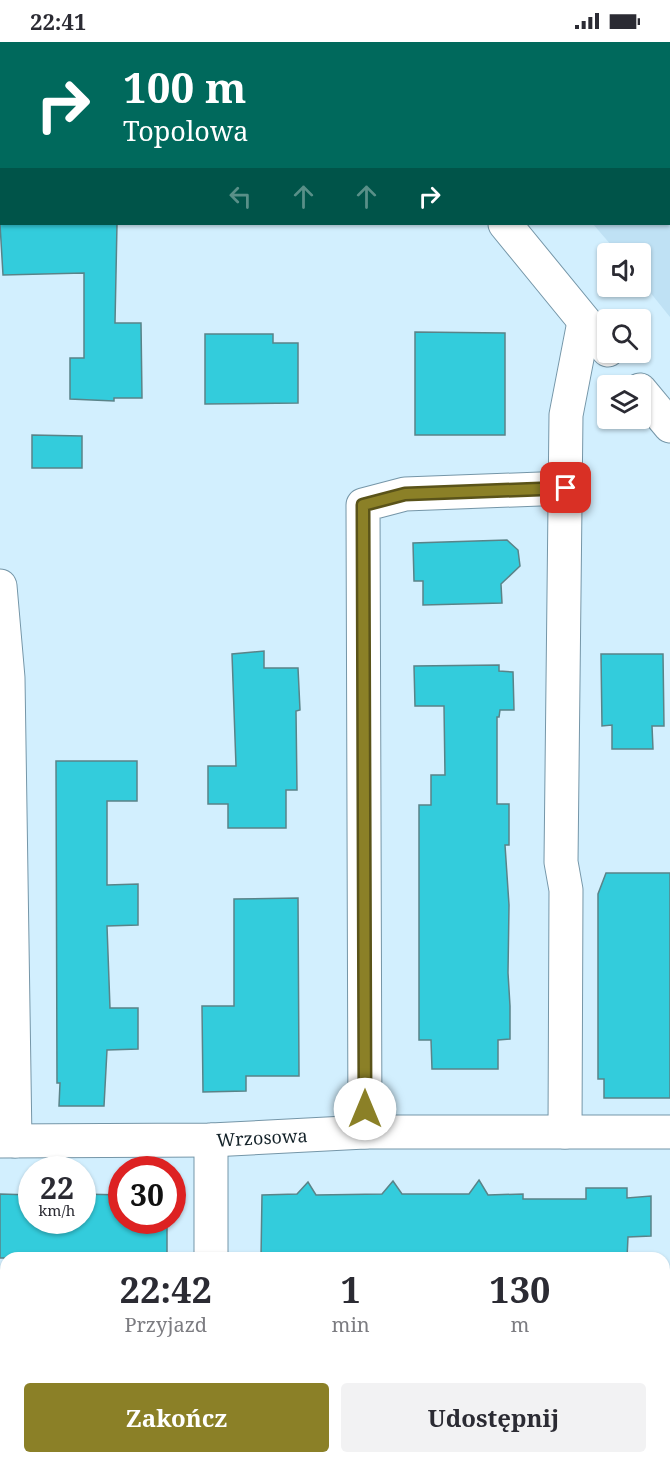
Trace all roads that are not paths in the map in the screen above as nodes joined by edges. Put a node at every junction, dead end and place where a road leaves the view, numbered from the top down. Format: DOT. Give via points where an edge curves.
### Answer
graph roads {
  1 [pos="506,225"];
  2 [pos="584,322"];
  3 [pos="597,338"];
  4 [pos="618,363"];
  5 [pos="628,375"];
  6 [pos="651,403"];
  7 [pos="670,426"];
  8 [pos="566,488"];
  9 [pos="0,586"];
  10 [pos="365,1132"];
  11 [pos="566,1132"];
  12 [pos="670,1132"];
  13 [pos="211,1140"];
  14 [pos="8,1141"];
  15 [pos="211,1252"];
  1 -- 2 [label="street"];
  2 -- 3 [label="street"];
  2 -- 8 [label="street" via="566,415"];
  4 -- 5 [label="street"];
  6 -- 7 [label="street"];
  8 -- 10 [label="street" via="405,494 363,505"];
  8 -- 11 [label="street" via="561,862 566,890"];
  9 -- 14 [label="street" via="8,678"];
  10 -- 11 [label="street, Wrzosowa"];
  10 -- 13 [label="street, Wrzosowa"];
  11 -- 12 [label="street, Wrzosowa"];
  13 -- 14 [label="street, Wrzosowa"];
  13 -- 15 [label="street"];
}
